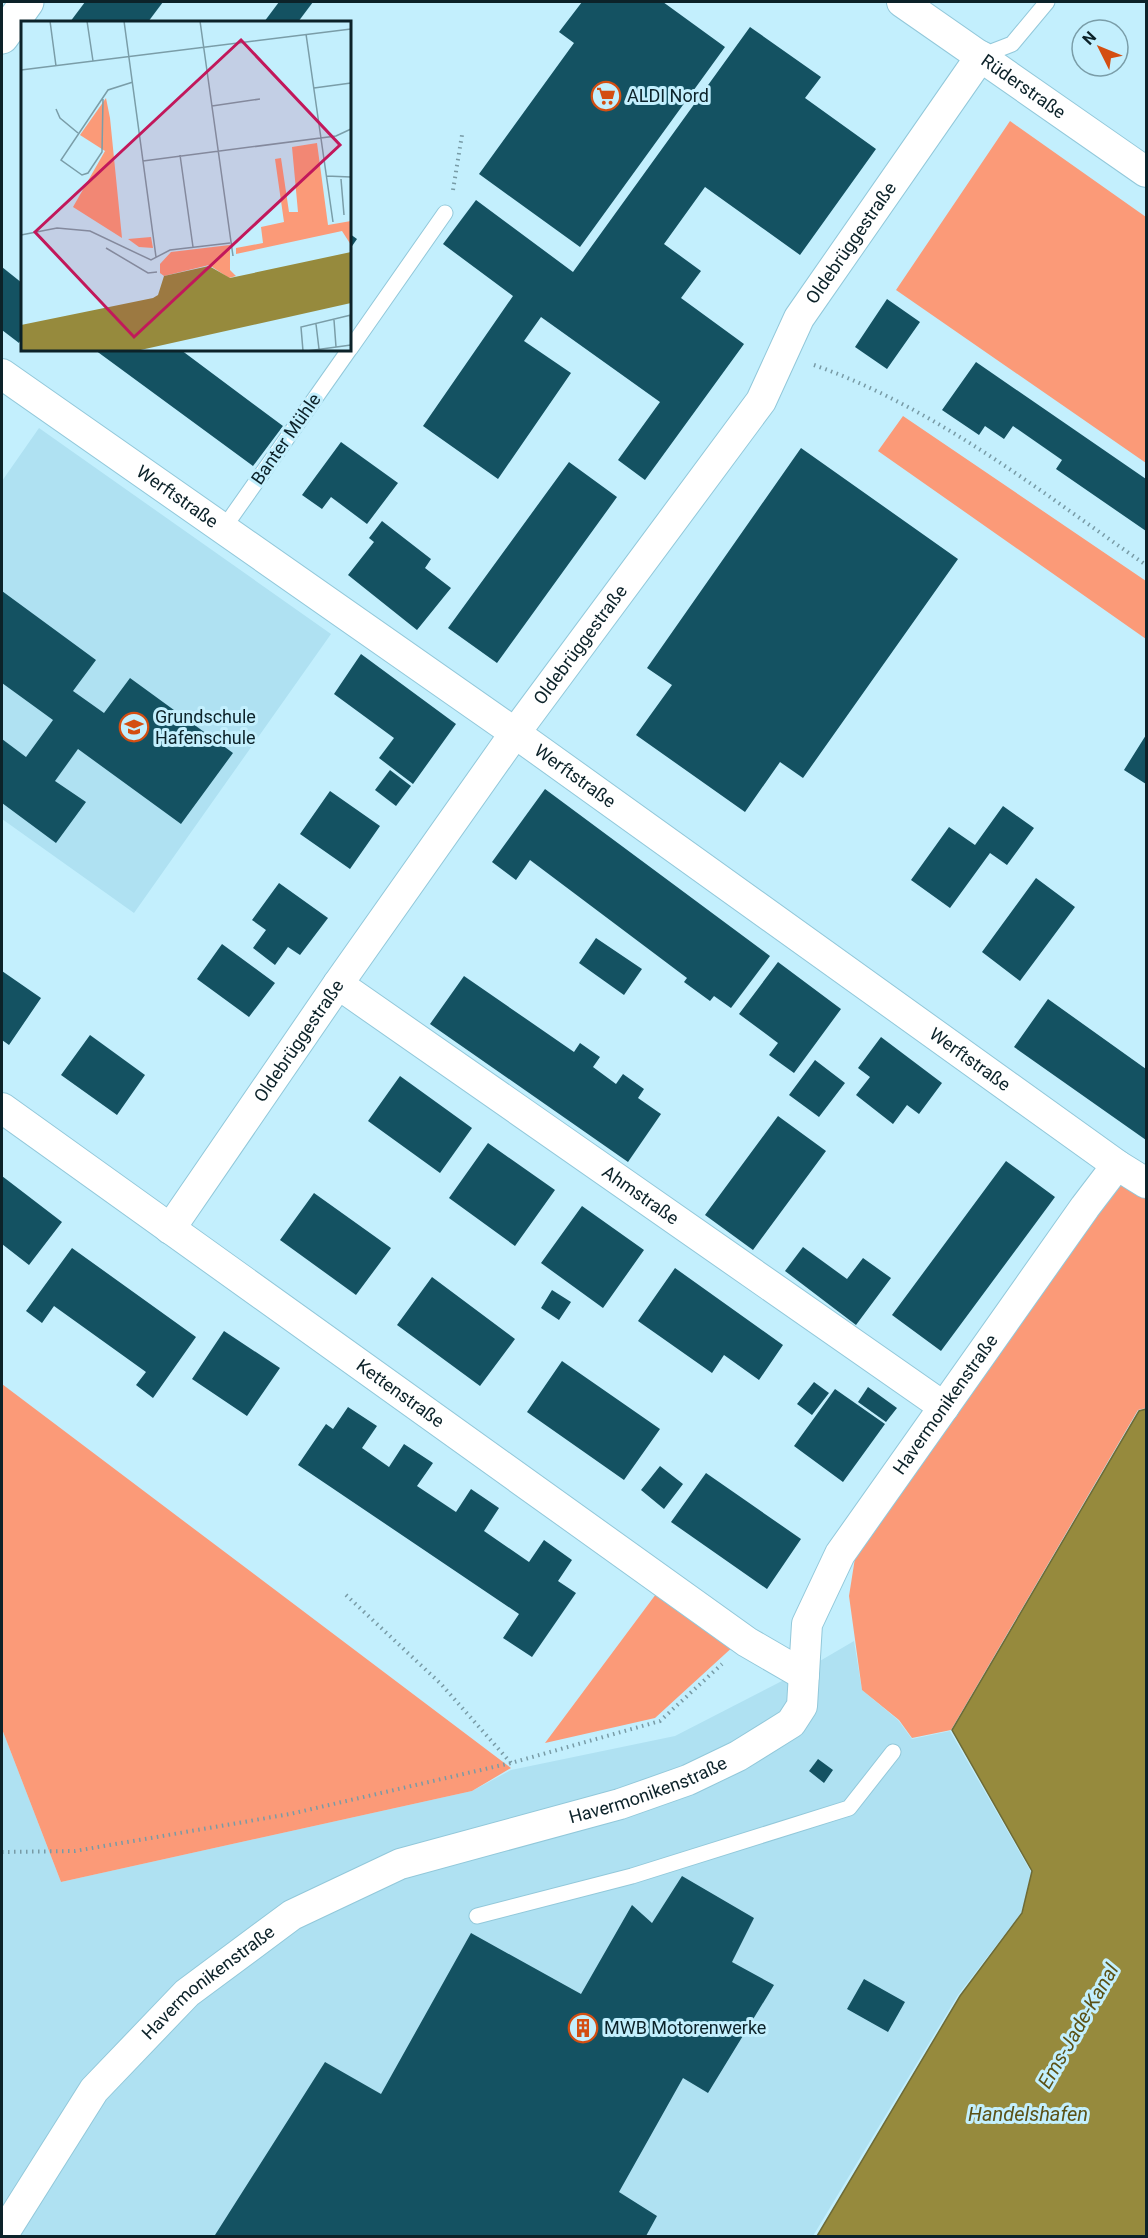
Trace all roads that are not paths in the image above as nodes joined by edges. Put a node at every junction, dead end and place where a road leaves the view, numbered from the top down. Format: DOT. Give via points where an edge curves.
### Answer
graph roads {
  1 [pos="27,2"];
  2 [pos="902,2"];
  3 [pos="1047,2"];
  4 [pos="2,37"];
  5 [pos="981,56"];
  6 [pos="1146,172"];
  7 [pos="445,213"];
  8 [pos="351,346"];
  9 [pos="348,351"];
  10 [pos="2,374"];
  11 [pos="223,529"];
  12 [pos="515,734"];
  13 [pos="338,984"];
  14 [pos="2,1108"];
  15 [pos="1118,1166"];
  16 [pos="1146,1183"];
  17 [pos="171,1229"];
  18 [pos="944,1407"];
  19 [pos="804,1675"];
  20 [pos="893,1752"];
  21 [pos="477,1916"];
  22 [pos="2,2236"];
  1 -- 4 [label="street"];
  2 -- 5 [label="street, Rüderstraße"];
  3 -- 5 [label="lane" via="1012,44"];
  5 -- 6 [label="street, Rüderstraße"];
  5 -- 12 [label="street, Oldebrüggestraße" via="799,318 761,401"];
  7 -- 8 [label="lane, Banter Mühle"];
  9 -- 11 [label="lane, Banter Mühle"];
  10 -- 11 [label="street, Werftstraße"];
  11 -- 12 [label="street, Werftstraße"];
  12 -- 13 [label="street, Oldebrüggestraße"];
  12 -- 15 [label="street, Werftstraße"];
  13 -- 17 [label="street, Oldebrüggestraße"];
  13 -- 18 [label="street, Ahmstraße"];
  14 -- 17 [label="street, Kettenstraße"];
  15 -- 16 [label="street, Werftstraße"];
  15 -- 18 [label="street, Havermonikenstraße"];
  17 -- 19 [label="street, Kettenstraße" via="747,1642"];
  18 -- 19 [label="street, Havermonikenstraße" via="840,1554 807,1624"];
  19 -- 22 [label="street, Havermonikenstraße" via="802,1706 791,1723 738,1756 688,1780 620,1804 400,1864 292,1915 187,1993 94,2090"];
  20 -- 21 [label="lane" via="849,1808 632,1876"];
}
